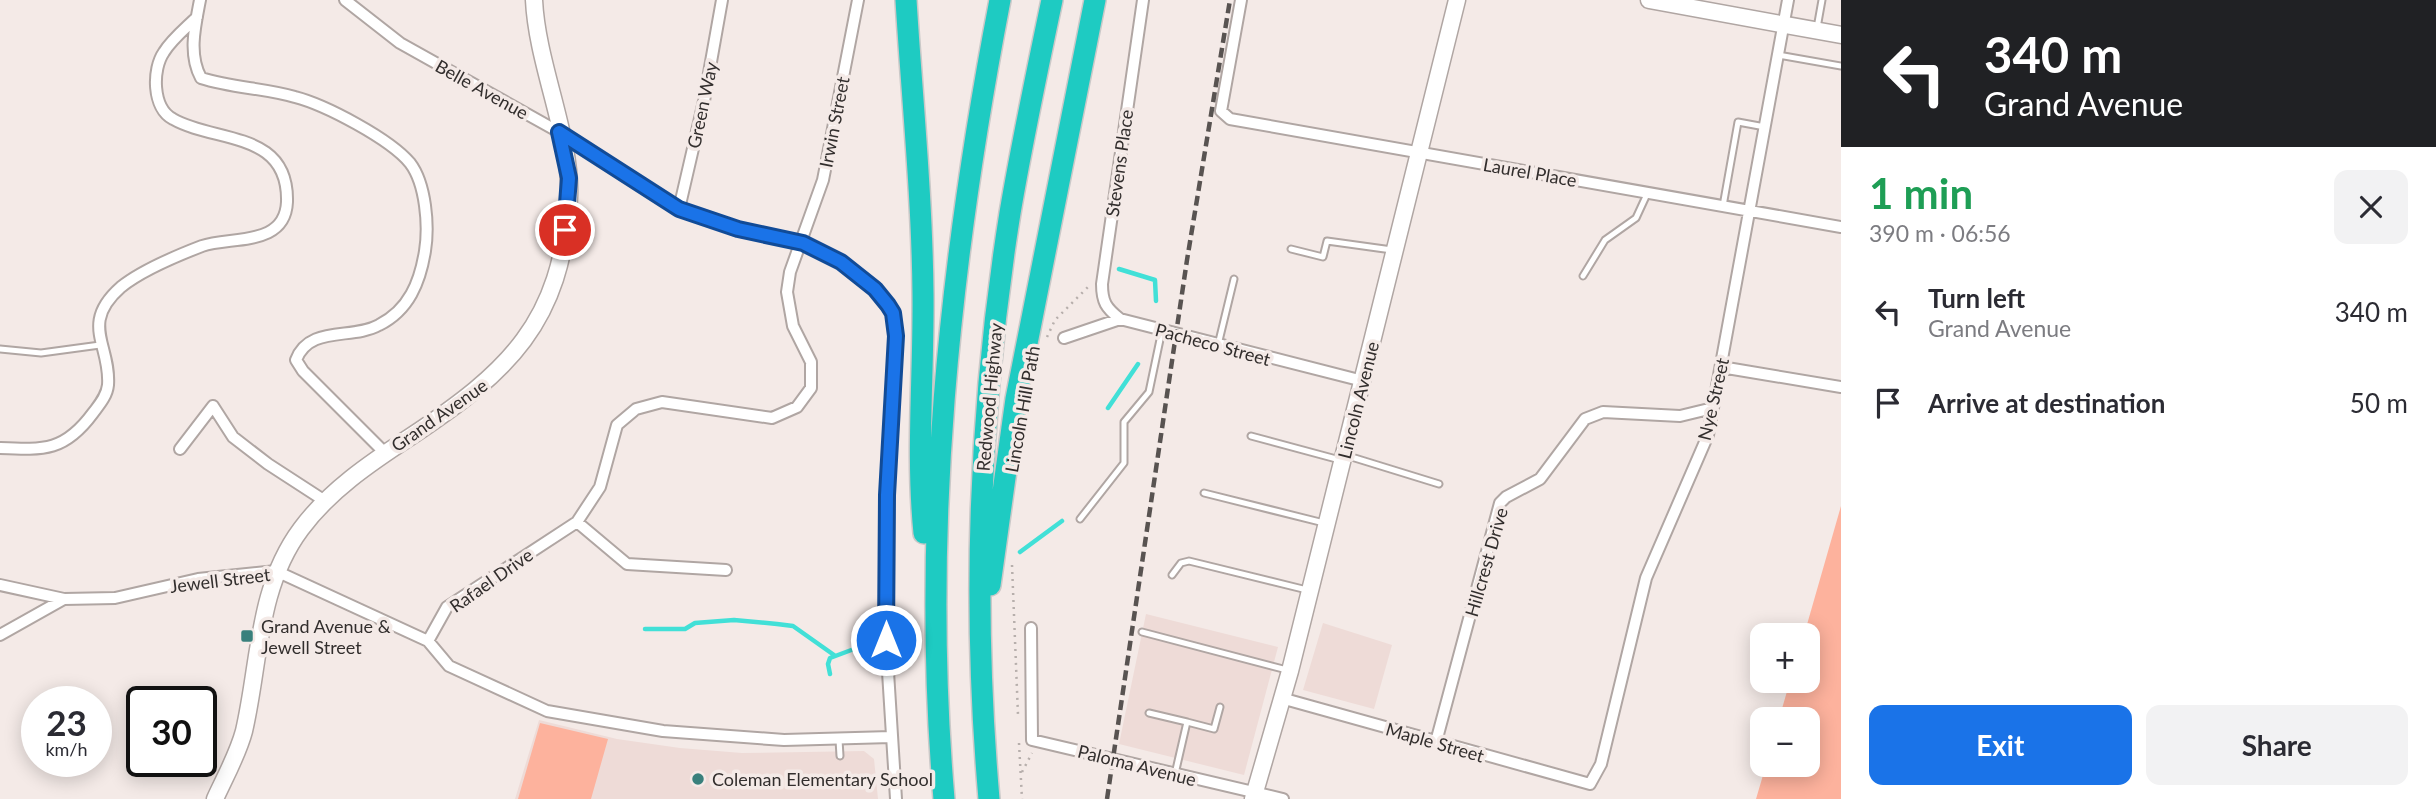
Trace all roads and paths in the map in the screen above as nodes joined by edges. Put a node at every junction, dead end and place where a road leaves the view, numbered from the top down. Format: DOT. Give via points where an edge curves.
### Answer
graph roads {
  1 [pos="200,0"];
  2 [pos="345,0"];
  3 [pos="534,0"];
  4 [pos="722,0"];
  5 [pos="858,0"];
  6 [pos="906,0"];
  7 [pos="1000,0"];
  8 [pos="1052,0"];
  9 [pos="1094,0"];
  10 [pos="1143,0"];
  11 [pos="1241,0"];
  12 [pos="1457,0"];
  13 [pos="1648,0"];
  14 [pos="1788,0"];
  15 [pos="1822,0"];
  16 [pos="197,17"];
  17 [pos="1783,25"];
  18 [pos="1817,31"];
  19 [pos="1841,35"];
  20 [pos="1778,55"];
  21 [pos="1841,66"];
  22 [pos="1765,127"];
  23 [pos="559,132"];
  24 [pos="1418,154"];
  25 [pos="1648,192"];
  26 [pos="1724,206"];
  27 [pos="679,209"];
  28 [pos="1749,210"];
  29 [pos="1841,227"];
  30 [pos="803,243"];
  31 [pos="1291,250"];
  32 [pos="1395,250"];
  33 [pos="1583,276"];
  34 [pos="1234,279"];
  35 [pos="1093,281"];
  36 [pos="1120,319"];
  37 [pos="1161,330"];
  38 [pos="1064,338"];
  39 [pos="1045,344"];
  40 [pos="100,345"];
  41 [pos="1218,345"];
  42 [pos="0,349"];
  43 [pos="1721,367"];
  44 [pos="1363,382"];
  45 [pos="1841,387"];
  46 [pos="1713,408"];
  47 [pos="1251,436"];
  48 [pos="0,448"];
  49 [pos="180,449"];
  50 [pos="385,453"];
  51 [pos="1344,458"];
  52 [pos="1439,484"];
  53 [pos="1205,493"];
  54 [pos="326,501"];
  55 [pos="1080,519"];
  56 [pos="577,522"];
  57 [pos="1327,524"];
  58 [pos="1012,563"];
  59 [pos="726,570"];
  60 [pos="276,571"];
  61 [pos="1172,575"];
  62 [pos="0,585"];
  63 [pos="1310,591"];
  64 [pos="64,599"];
  65 [pos="1031,628"];
  66 [pos="1142,632"];
  67 [pos="934,633"];
  68 [pos="0,635"];
  69 [pos="428,641"];
  70 [pos="980,643"];
  71 [pos="1290,671"];
  72 [pos="1281,698"];
  73 [pos="1220,707"];
  74 [pos="1149,712"];
  75 [pos="1018,720"];
  76 [pos="1187,722"];
  77 [pos="1019,734"];
  78 [pos="891,737"];
  79 [pos="839,740"];
  80 [pos="1032,740"];
  81 [pos="1436,742"];
  82 [pos="840,756"];
  83 [pos="1021,774"];
  84 [pos="1175,774"];
  85 [pos="1590,784"];
  86 [pos="1254,797"];
  87 [pos="215,799"];
  88 [pos="896,799"];
  89 [pos="944,799"];
  90 [pos="989,799"];
  91 [pos="1022,799"];
  92 [pos="1283,799"];
  1 -- 16 [label="street"];
  2 -- 23 [label="street, Belle Avenue" via="400,43"];
  3 -- 23 [label="street, Grand Avenue" via="535,28"];
  4 -- 27 [label="street, Green Way"];
  5 -- 30 [label="street, Irwin Street" via="823,180"];
  6 -- 67 [label="highway" via="922,237 919,476"];
  7 -- 67 [label="highway" via="974,143 949,326 939,448"];
  8 -- 70 [label="highway, Redwood Highway" via="1010,215 988,397"];
  9 -- 70 [label="highway" via="1016,398"];
  10 -- 36 [label="street, Stevens Place" via="1102,284 1107,309"];
  11 -- 24 [label="street, Laurel Place" via="1222,111 1230,119"];
  12 -- 24 [label="street, Lincoln Avenue"];
  13 -- 17 [label="street"];
  14 -- 17 [label="street, Nye Street"];
  15 -- 18 [label="lane"];
  16 -- 40 [label="street" via="161,58 156,79 162,107 171,119 235,137 269,156 284,182 285,211 281,223 271,231 203,246 126,284 104,305"];
  16 -- 50 [label="street" via="194,66 201,78 294,96 328,108 387,145 409,163 420,181 426,245 421,276 409,301 379,326 312,339 301,347 296,360"];
  17 -- 18 [label="street"];
  17 -- 20 [label="street, Nye Street"];
  18 -- 19 [label="street"];
  20 -- 21 [label="lane"];
  20 -- 22 [label="street, Nye Street"];
  22 -- 26 [label="lane" via="1738,122"];
  22 -- 28 [label="street, Nye Street"];
  23 -- 27 [label="street, Belle Avenue"];
  23 -- 50 [label="street, Grand Avenue" via="569,178 563,246 554,279 527,339 462,403"];
  24 -- 25 [label="street, Laurel Place"];
  24 -- 32 [label="street, Lincoln Avenue"];
  25 -- 26 [label="street, Laurel Place"];
  25 -- 33 [label="lane" via="1636,218 1605,240"];
  26 -- 28 [label="street, Laurel Place"];
  27 -- 30 [label="street, Belle Avenue" via="738,229"];
  28 -- 29 [label="street, Laurel Place"];
  28 -- 43 [label="street, Nye Street"];
  30 -- 56 [label="street, Rafael Drive" via="787,292 793,326 811,362 811,388 797,407 772,418 662,402 636,409 617,425 600,486"];
  30 -- 78 [label="street, Belle Avenue" via="841,262 875,289 893,313 895,324 886,535"];
  31 -- 32 [label="lane" via="1323,257 1327,241"];
  32 -- 44 [label="street, Lincoln Avenue"];
  34 -- 41 [label="lane"];
  35 -- 39 [label="path, Lincoln Hill Path" via="1055,320"];
  36 -- 37 [label="street, Pacheco Street"];
  36 -- 38 [label="street"];
  37 -- 41 [label="street, Pacheco Street"];
  37 -- 55 [label="lane" via="1149,391 1124,422 1124,463"];
  40 -- 42 [label="lane" via="41,353"];
  40 -- 48 [label="street" via="106,392 75,436 58,445"];
  41 -- 44 [label="street, Pacheco Street"];
  43 -- 45 [label="street"];
  43 -- 46 [label="street, Nye Street"];
  44 -- 51 [label="street, Lincoln Avenue"];
  46 -- 81 [label="street, Hillcrest Drive" via="1680,416 1594,415 1573,432 1540,480 1500,503"];
  46 -- 85 [label="street, Nye Street" via="1708,435 1646,579 1601,764"];
  47 -- 51 [label="lane"];
  49 -- 54 [label="street" via="213,405 233,437"];
  50 -- 54 [label="street, Grand Avenue"];
  51 -- 52 [label="lane"];
  51 -- 57 [label="street, Lincoln Avenue"];
  53 -- 57 [label="lane"];
  54 -- 60 [label="street, Grand Avenue" via="301,529"];
  56 -- 59 [label="street" via="627,564"];
  56 -- 69 [label="street, Rafael Drive" via="447,607"];
  57 -- 63 [label="street, Lincoln Avenue"];
  58 -- 75 [label="path"];
  60 -- 64 [label="street, Jewell Street" via="198,579 115,598"];
  60 -- 69 [label="street, Jewell Street"];
  60 -- 87 [label="street, Grand Avenue" via="243,733"];
  61 -- 63 [label="lane" via="1181,563 1189,561"];
  62 -- 64 [label="street, Jewell Street"];
  63 -- 71 [label="street, Lincoln Avenue"];
  64 -- 68 [label="street"];
  65 -- 80 [label="street"];
  66 -- 71 [label="lane"];
  67 -- 89 [label="highway"];
  69 -- 79 [label="street" via="449,666 547,711 663,731"];
  70 -- 90 [label="highway, Redwood Highway"];
  71 -- 72 [label="street, Lincoln Avenue"];
  72 -- 81 [label="street, Maple Street"];
  72 -- 86 [label="street, Lincoln Avenue"];
  73 -- 76 [label="lane" via="1214,729"];
  74 -- 76 [label="lane"];
  76 -- 84 [label="lane"];
  77 -- 83 [label="path"];
  78 -- 79 [label="street"];
  78 -- 88 [label="street, Belle Avenue"];
  79 -- 82 [label="lane"];
  80 -- 83 [label="path" via="1031,758"];
  80 -- 84 [label="street, Paloma Avenue"];
  81 -- 85 [label="street, Maple Street"];
  83 -- 91 [label="path"];
  84 -- 86 [label="street, Paloma Avenue"];
  86 -- 92 [label="street, Paloma Avenue"];
}
